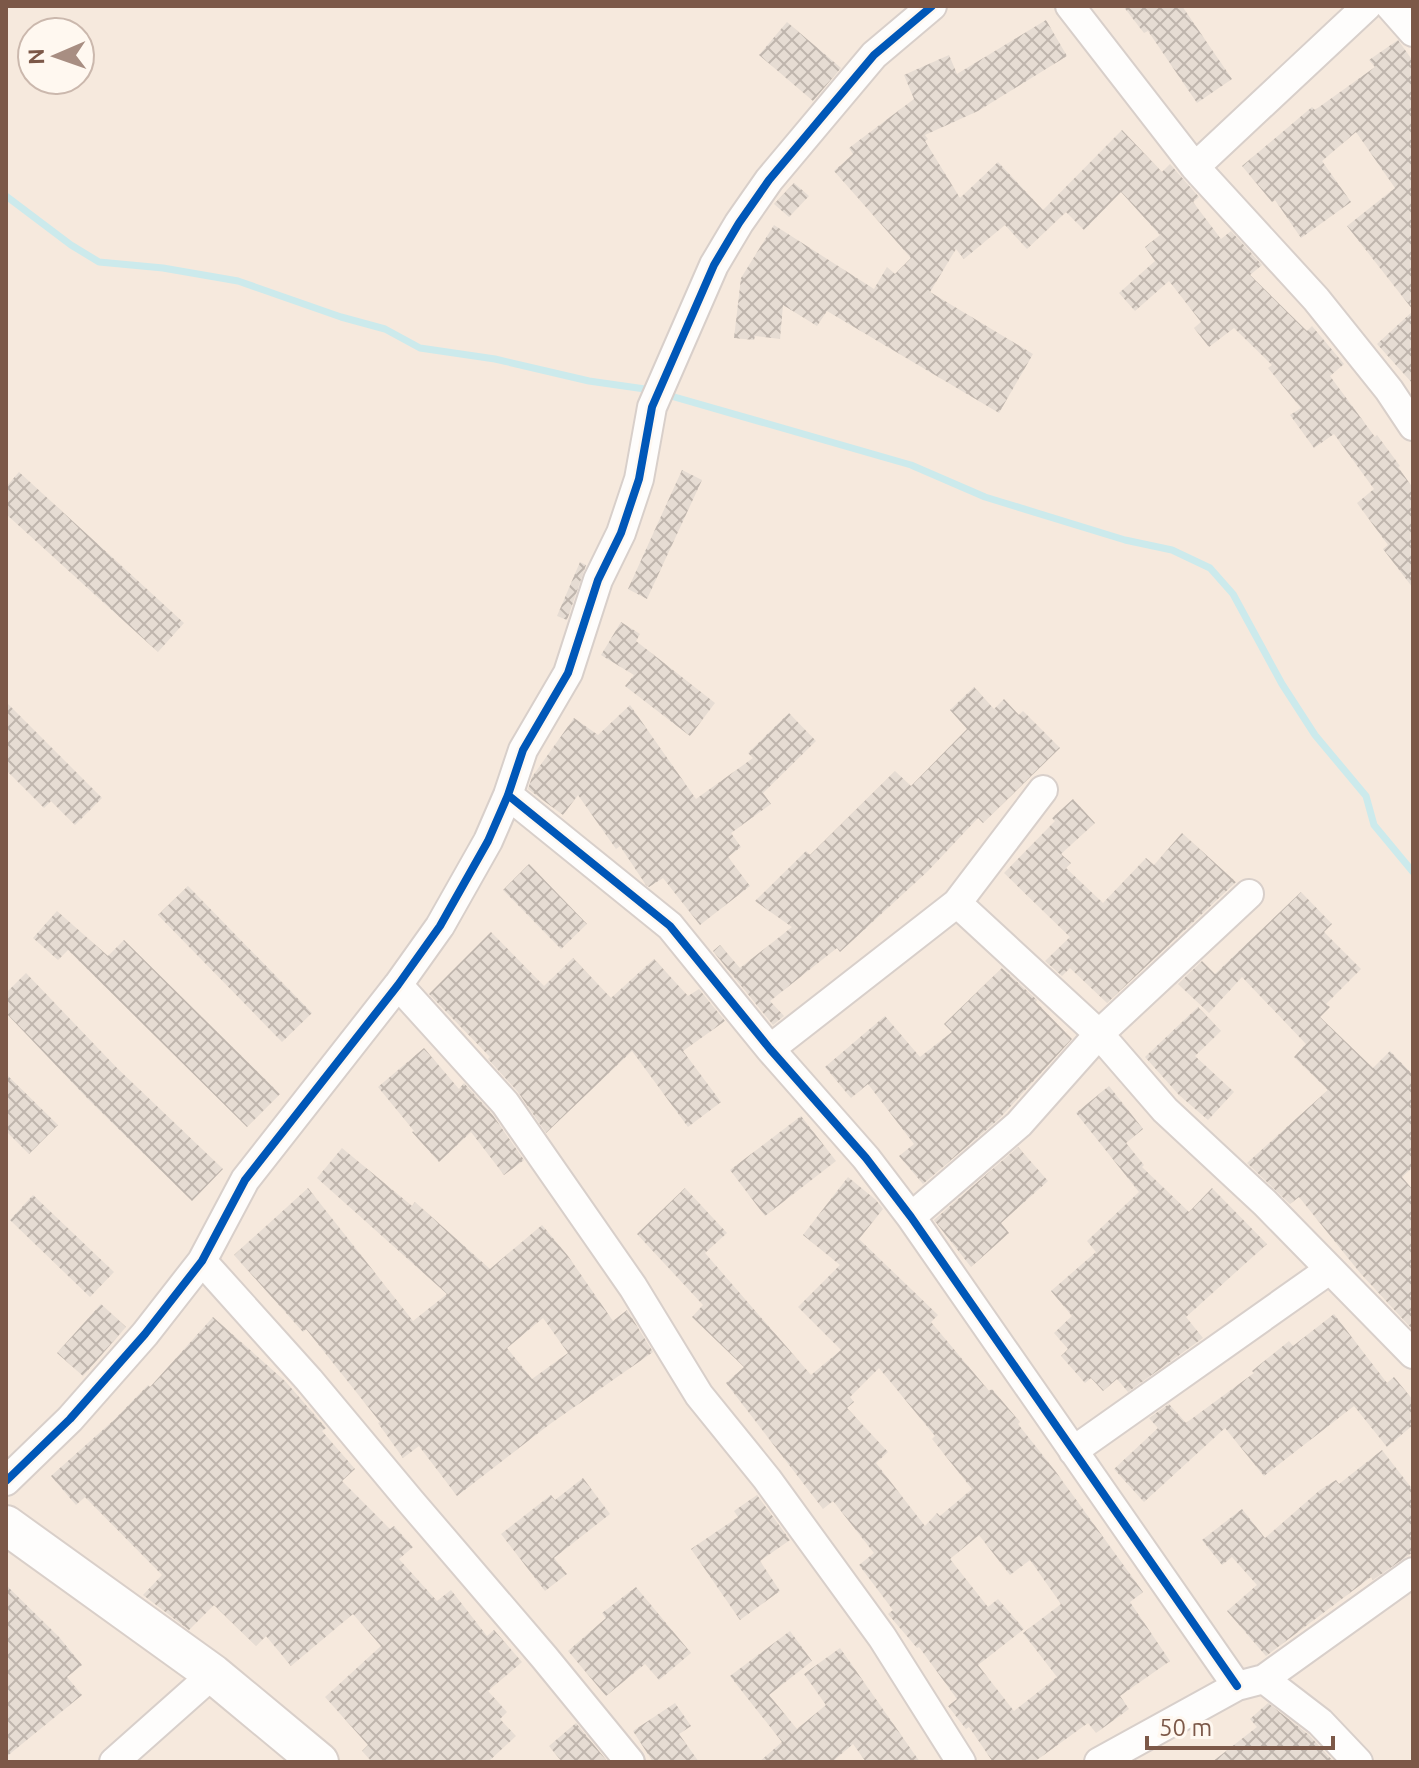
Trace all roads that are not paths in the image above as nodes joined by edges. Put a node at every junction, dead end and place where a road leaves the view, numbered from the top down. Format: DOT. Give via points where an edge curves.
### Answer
graph roads {
  1 [pos="932,6"];
  2 [pos="1070,6"];
  3 [pos="1367,6"];
  4 [pos="1390,6"];
  5 [pos="1413,32"];
  6 [pos="1195,167"];
  7 [pos="1413,426"];
  8 [pos="1043,790"];
  9 [pos="508,795"];
  10 [pos="1249,894"];
  11 [pos="957,903"];
  12 [pos="398,985"];
  13 [pos="1099,1034"];
  14 [pos="770,1049"];
  15 [pos="911,1217"];
  16 [pos="202,1261"];
  17 [pos="1329,1270"];
  18 [pos="1413,1354"];
  19 [pos="1073,1451"];
  20 [pos="6,1481"];
  21 [pos="6,1525"];
  22 [pos="1413,1572"];
  23 [pos="213,1674"];
  24 [pos="1250,1682"];
  25 [pos="114,1762"];
  26 [pos="319,1762"];
  27 [pos="630,1762"];
  28 [pos="961,1762"];
  29 [pos="1099,1762"];
  30 [pos="1358,1762"];
  1 -- 9 [label="street" via="874,55 769,180 714,265 652,407 639,479 568,673 523,750"];
  2 -- 6 [label="street"];
  3 -- 6 [label="street"];
  4 -- 5 [label="street"];
  6 -- 7 [label="street" via="1316,299"];
  8 -- 11 [label="street"];
  9 -- 12 [label="street" via="440,926"];
  9 -- 14 [label="street" via="670,926"];
  10 -- 13 [label="street"];
  11 -- 13 [label="street"];
  11 -- 14 [label="street"];
  12 -- 16 [label="street" via="245,1180"];
  12 -- 28 [label="street" via="505,1103 633,1287 699,1395 882,1637"];
  13 -- 15 [label="street" via="1019,1124"];
  13 -- 17 [label="street" via="1165,1110"];
  14 -- 15 [label="street"];
  15 -- 19 [label="street"];
  16 -- 20 [label="street" via="70,1419"];
  16 -- 27 [label="street" via="309,1380"];
  17 -- 18 [label="street"];
  17 -- 19 [label="street"];
  19 -- 24 [label="street"];
  21 -- 23 [label="main road"];
  22 -- 24 [label="street"];
  23 -- 25 [label="street"];
  23 -- 26 [label="main road"];
  24 -- 29 [label="street"];
  24 -- 30 [label="street" via="1320,1722"];
}
